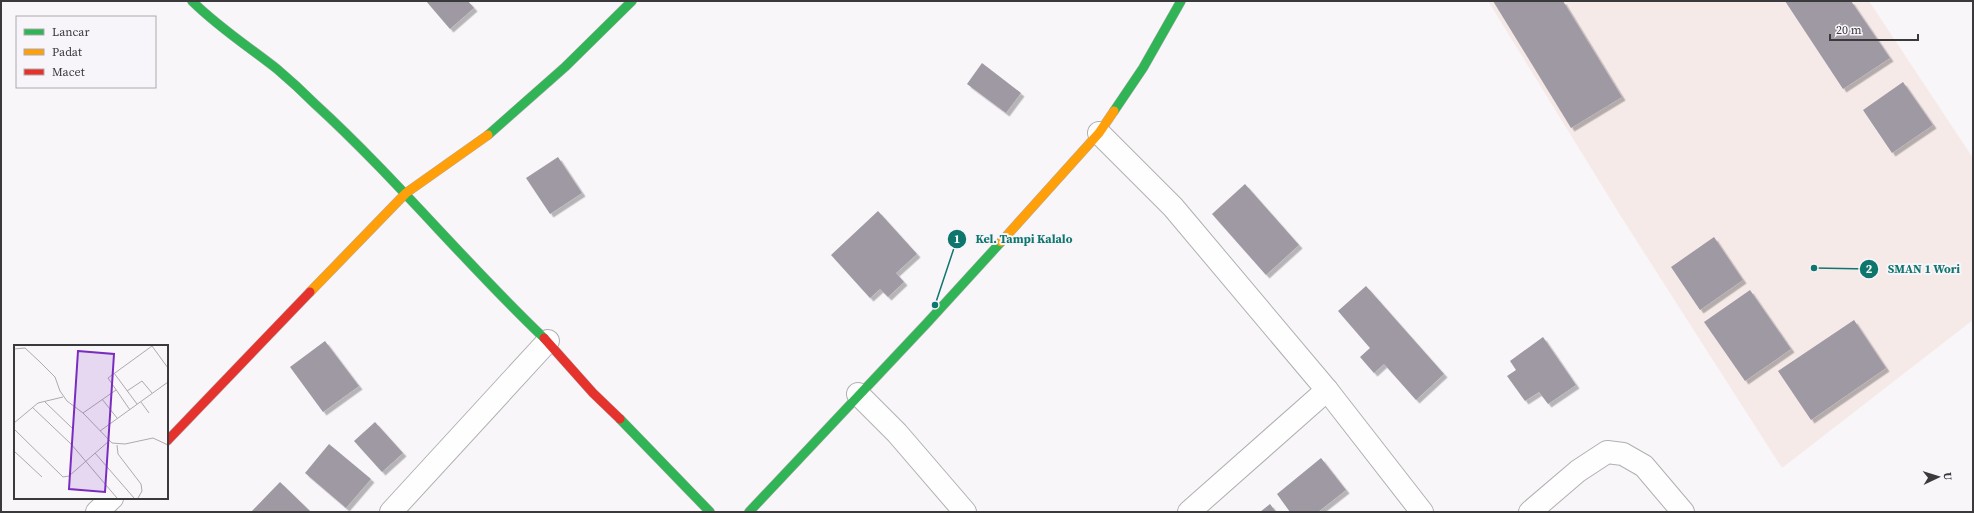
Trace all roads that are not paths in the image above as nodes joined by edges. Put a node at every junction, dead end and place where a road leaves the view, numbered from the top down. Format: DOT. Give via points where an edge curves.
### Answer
graph roads {
  1 [pos="192,1"];
  2 [pos="632,1"];
  3 [pos="1181,1"];
  4 [pos="1099,133"];
  5 [pos="406,193"];
  6 [pos="548,341"];
  7 [pos="1327,390"];
  8 [pos="858,394"];
  9 [pos="168,440"];
  10 [pos="111,499"];
  11 [pos="97,512"];
  12 [pos="391,512"];
  13 [pos="710,512"];
  14 [pos="749,512"];
  15 [pos="965,512"];
  16 [pos="1189,512"];
  17 [pos="1422,512"];
  18 [pos="1530,512"];
  19 [pos="1683,512"];
  1 -- 5 [label="main road" via="316,104"];
  2 -- 5 [label="main road" via="565,67 486,137"];
  3 -- 4 [label="main road" via="1144,68"];
  4 -- 7 [label="street" via="1173,207"];
  4 -- 8 [label="main road" via="927,323"];
  5 -- 6 [label="main road" via="514,310"];
  5 -- 9 [label="main road"];
  6 -- 12 [label="street"];
  6 -- 13 [label="main road" via="593,393"];
  7 -- 16 [label="street"];
  7 -- 17 [label="street"];
  8 -- 14 [label="main road"];
  8 -- 15 [label="street" via="897,433"];
  10 -- 11 [label="street"];
  18 -- 19 [label="street" via="1578,471 1607,452 1623,454 1644,466"];
}
